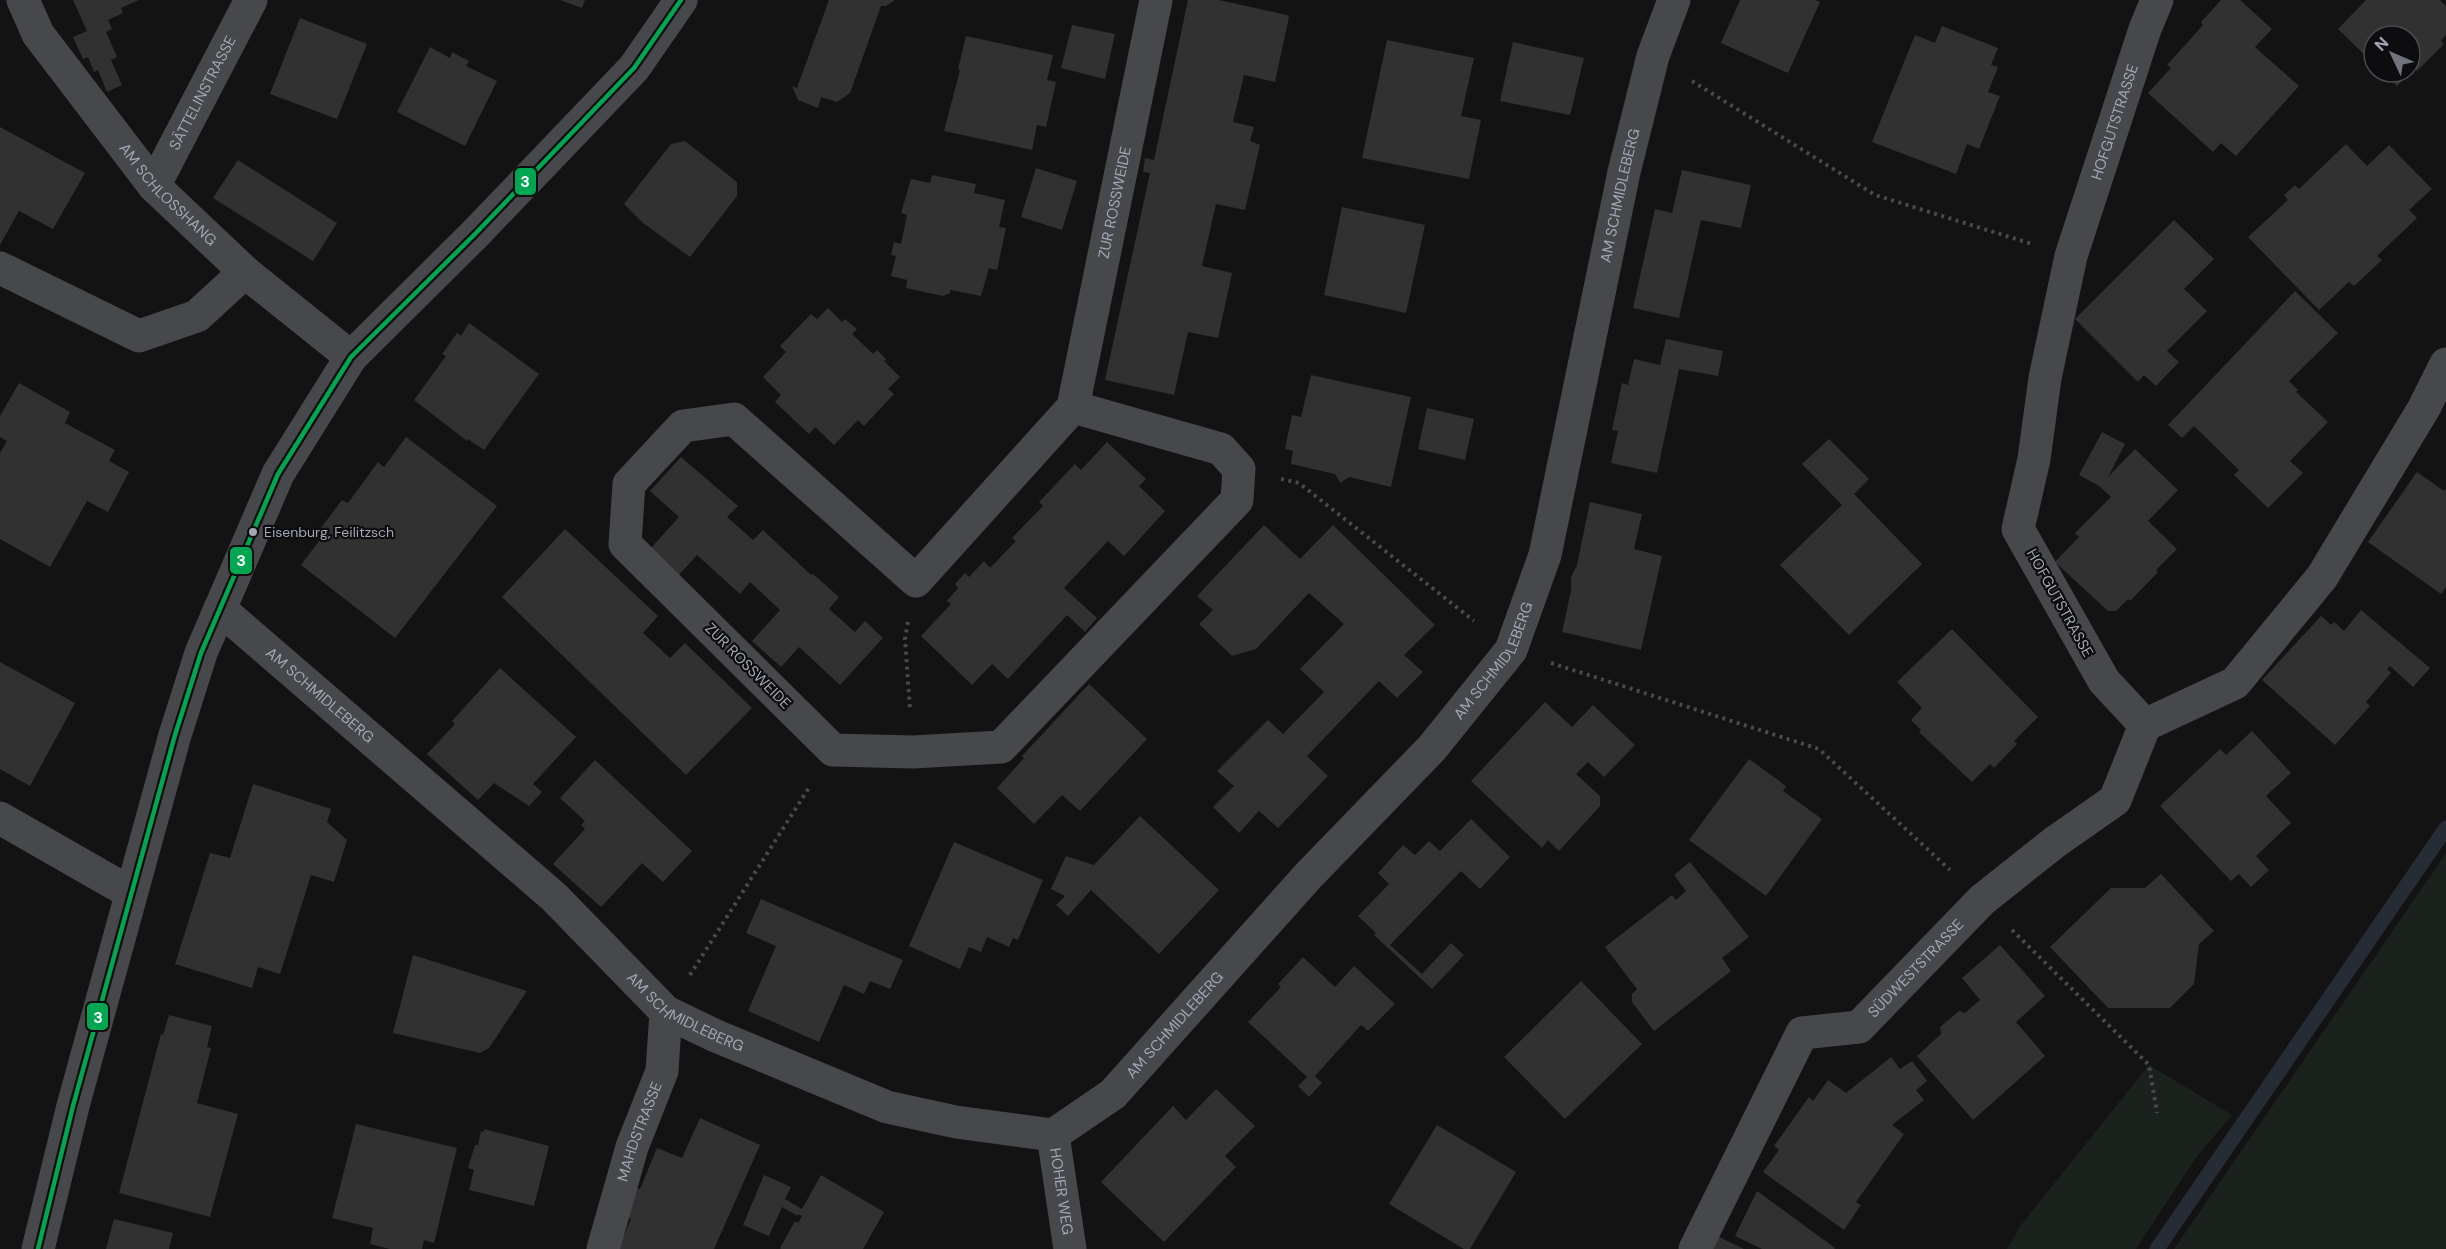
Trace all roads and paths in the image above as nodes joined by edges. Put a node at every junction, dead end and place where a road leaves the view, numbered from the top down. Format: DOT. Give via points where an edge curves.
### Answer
graph roads {
  1 [pos="23,0"];
  2 [pos="251,0"];
  3 [pos="681,0"];
  4 [pos="1156,0"];
  5 [pos="1674,0"];
  6 [pos="2157,0"];
  7 [pos="1653,56"];
  8 [pos="154,186"];
  9 [pos="2072,256"];
  10 [pos="0,268"];
  11 [pos="245,272"];
  12 [pos="351,357"];
  13 [pos="2446,364"];
  14 [pos="1073,406"];
  15 [pos="1239,469"];
  16 [pos="916,581"];
  17 [pos="220,609"];
  18 [pos="1511,650"];
  19 [pos="1695,709"];
  20 [pos="2145,725"];
  21 [pos="833,750"];
  22 [pos="913,752"];
  23 [pos="0,818"];
  24 [pos="131,893"];
  25 [pos="666,1012"];
  26 [pos="1053,1135"];
  27 [pos="38,1249"];
  28 [pos="603,1249"];
  29 [pos="1070,1249"];
  30 [pos="1695,1249"];
  1 -- 8 [label="street, AM SCHLOSSHANG" via="38,34"];
  2 -- 8 [label="street, SÄTTELINSTRASSE"];
  3 -- 12 [label="street" via="634,69"];
  4 -- 14 [label="street, ZUR ROSSWEIDE"];
  5 -- 7 [label="street, AM SCHMIDLEBERG"];
  6 -- 9 [label="street, HOFGUTSTRASSE"];
  7 -- 9 [label="path" via="1875,195"];
  7 -- 18 [label="street, AM SCHMIDLEBERG" via="1624,172 1545,555"];
  8 -- 11 [label="street, AM SCHLOSSHANG"];
  9 -- 20 [label="street, HOFGUTSTRASSE" via="2018,529 2104,681"];
  10 -- 11 [label="street" via="139,336 197,316"];
  11 -- 12 [label="street, AM SCHLOSSHANG"];
  12 -- 17 [label="street" via="278,474"];
  13 -- 20 [label="street" via="2424,408 2322,577 2235,683"];
  14 -- 15 [label="street" via="1221,449"];
  14 -- 16 [label="street"];
  15 -- 18 [label="path" via="1299,483"];
  15 -- 22 [label="street" via="1237,500 1001,747"];
  16 -- 21 [label="street, ZUR ROSSWEIDE" via="734,420 683,426 628,484 625,544"];
  16 -- 22 [label="path" via="905,639"];
  17 -- 24 [label="street" via="178,724"];
  17 -- 25 [label="street, AM SCHMIDLEBERG" via="554,897"];
  18 -- 19 [label="path"];
  18 -- 26 [label="street, AM SCHMIDLEBERG" via="1432,748 1309,875 1113,1094"];
  20 -- 30 [label="street, SÜDWESTSTRASSE" via="2115,800 1982,900 1859,1027 1802,1033"];
  21 -- 22 [label="street"];
  21 -- 25 [label="path"];
  23 -- 24 [label="street"];
  24 -- 27 [label="street"];
  25 -- 26 [label="street, AM SCHMIDLEBERG" via="887,1107 956,1122"];
  25 -- 28 [label="street, MAHDSTRASSE" via="662,1071 632,1147"];
  26 -- 29 [label="street, HOHER WEG"];
}
